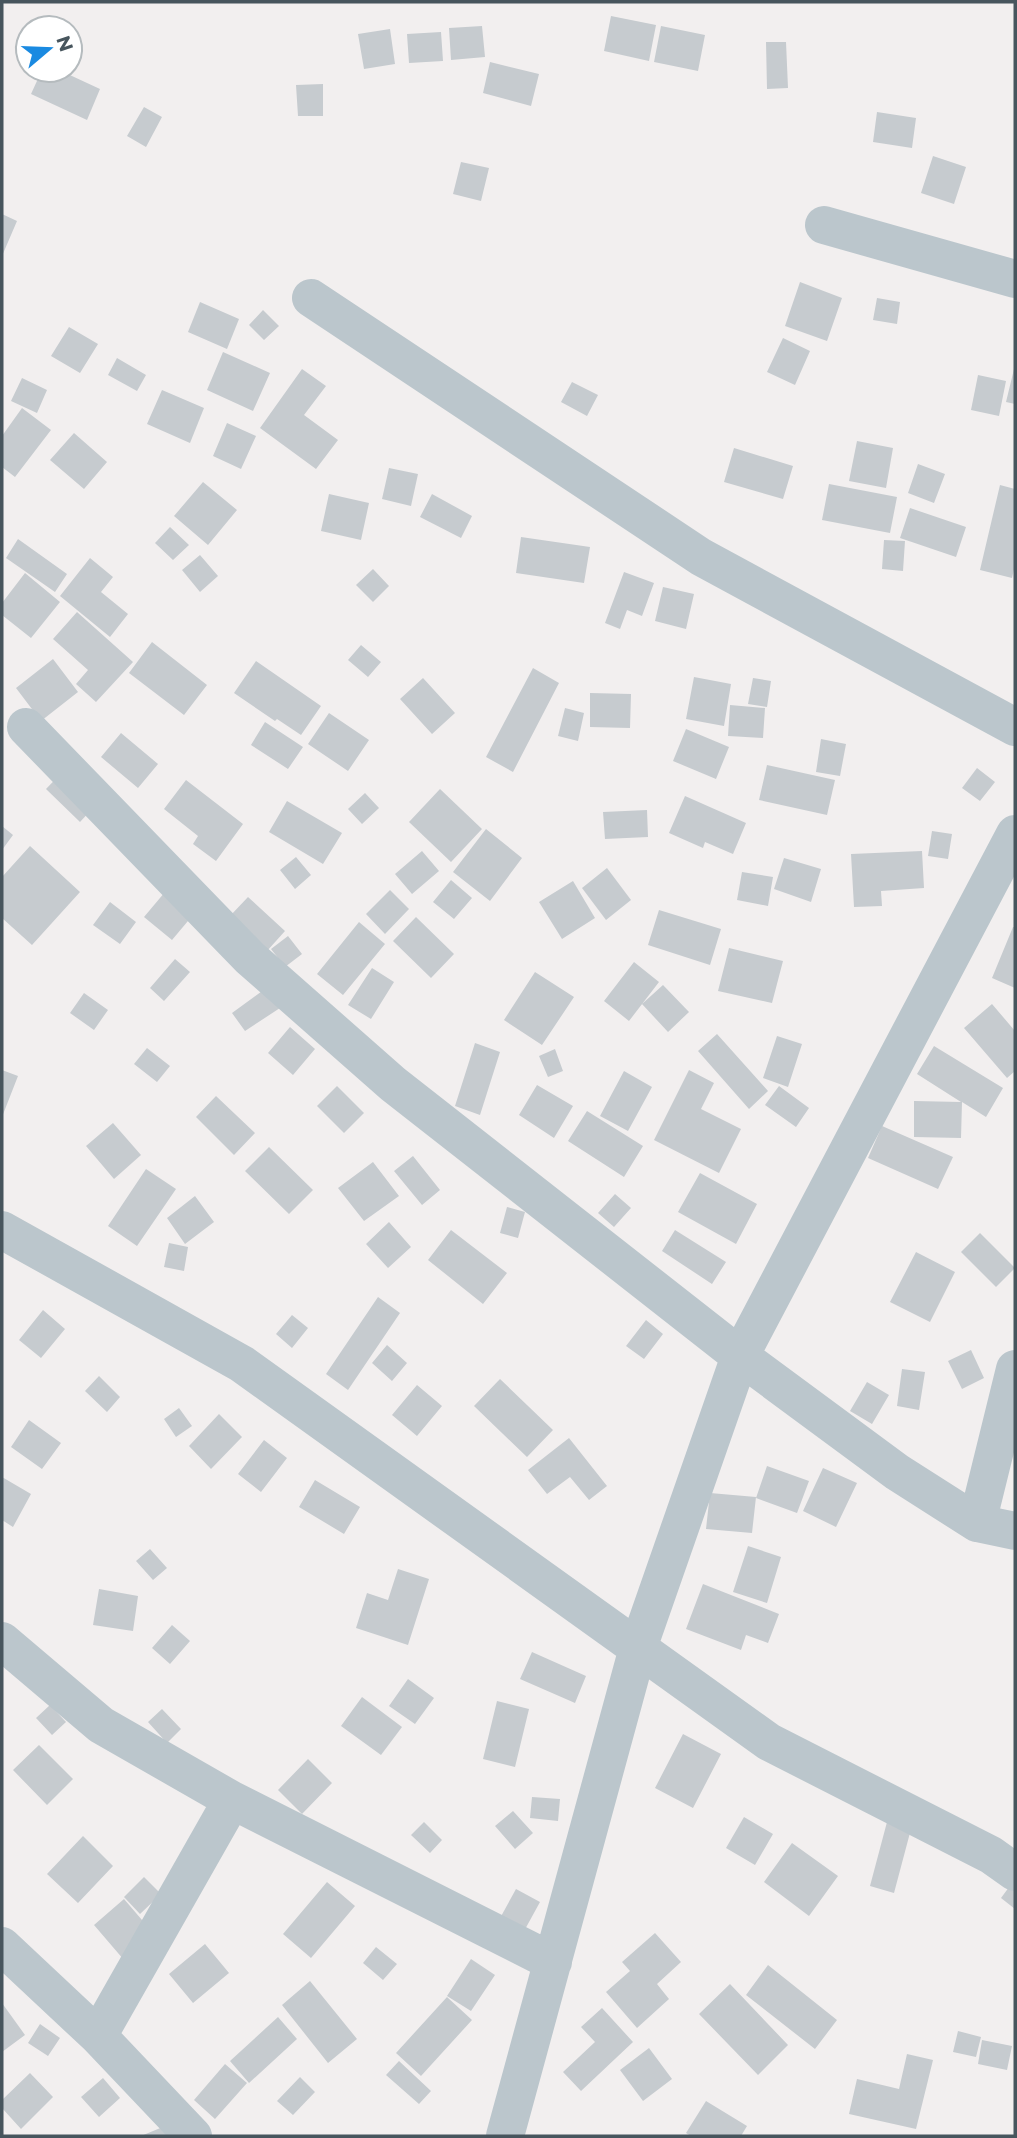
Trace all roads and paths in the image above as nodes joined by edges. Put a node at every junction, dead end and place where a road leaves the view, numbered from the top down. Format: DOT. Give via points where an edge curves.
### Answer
graph roads {
  1 [pos="824,225"];
  2 [pos="1015,279"];
  3 [pos="311,298"];
  4 [pos="1015,726"];
  5 [pos="26,727"];
  6 [pos="1015,834"];
  7 [pos="2,1230"];
  8 [pos="740,1356"];
  9 [pos="1015,1369"];
  10 [pos="977,1523"];
  11 [pos="1015,1531"];
  12 [pos="2,1641"];
  13 [pos="638,1648"];
  14 [pos="232,1800"];
  15 [pos="1015,1872"];
  16 [pos="2,1946"];
  17 [pos="553,1962"];
  18 [pos="98,2036"];
  19 [pos="193,2136"];
  20 [pos="505,2136"];
  1 -- 2 [label="street"];
  3 -- 4 [label="street" via="701,557"];
  5 -- 8 [label="street" via="250,958 393,1084"];
  6 -- 8 [label="street"];
  7 -- 13 [label="street" via="242,1364"];
  8 -- 10 [label="street" via="897,1472"];
  8 -- 13 [label="street"];
  9 -- 10 [label="street"];
  10 -- 11 [label="street"];
  12 -- 14 [label="street" via="102,1725"];
  13 -- 15 [label="street" via="769,1742 991,1855"];
  13 -- 17 [label="street"];
  14 -- 17 [label="street"];
  14 -- 18 [label="street"];
  16 -- 18 [label="street"];
  17 -- 20 [label="street"];
  18 -- 19 [label="street"];
}
